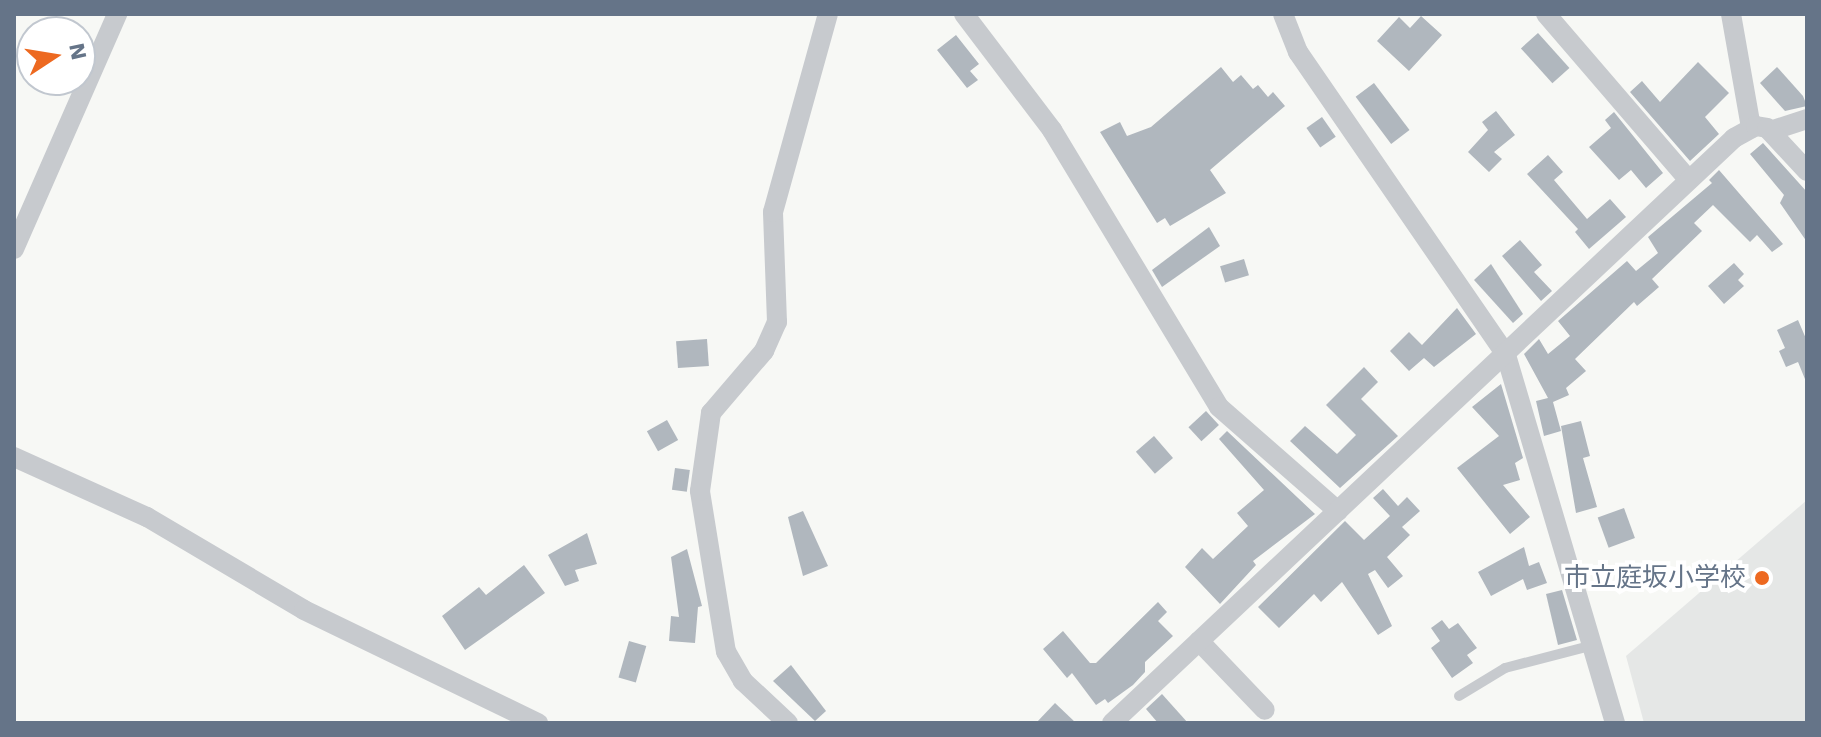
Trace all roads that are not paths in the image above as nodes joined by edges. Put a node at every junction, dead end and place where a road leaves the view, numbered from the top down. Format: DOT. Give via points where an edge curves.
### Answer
graph roads {
  1 [pos="117,14"];
  2 [pos="828,14"];
  3 [pos="964,14"];
  4 [pos="1283,14"];
  5 [pos="1546,14"];
  6 [pos="1731,14"];
  7 [pos="1807,119"];
  8 [pos="1760,130"];
  9 [pos="1807,171"];
  10 [pos="1689,180"];
  11 [pos="14,249"];
  12 [pos="1506,355"];
  13 [pos="14,457"];
  14 [pos="1338,511"];
  15 [pos="1199,641"];
  16 [pos="1593,645"];
  17 [pos="1459,696"];
  18 [pos="1265,710"];
  19 [pos="538,723"];
  20 [pos="788,723"];
  21 [pos="1112,723"];
  22 [pos="1615,723"];
  1 -- 11 [label="street"];
  2 -- 20 [label="street" via="773,212 777,322 764,351 711,413 700,491 730,662"];
  3 -- 14 [label="street" via="1052,130 1219,407"];
  4 -- 12 [label="street" via="1298,52"];
  5 -- 10 [label="street"];
  6 -- 8 [label="street"];
  7 -- 8 [label="street"];
  8 -- 9 [label="street"];
  8 -- 10 [label="street"];
  10 -- 12 [label="street"];
  12 -- 14 [label="street"];
  12 -- 16 [label="street"];
  13 -- 19 [label="street" via="147,517 304,610"];
  14 -- 15 [label="street"];
  15 -- 18 [label="street"];
  15 -- 21 [label="street"];
  16 -- 17 [label="lane" via="1505,668"];
  16 -- 22 [label="street"];
}
